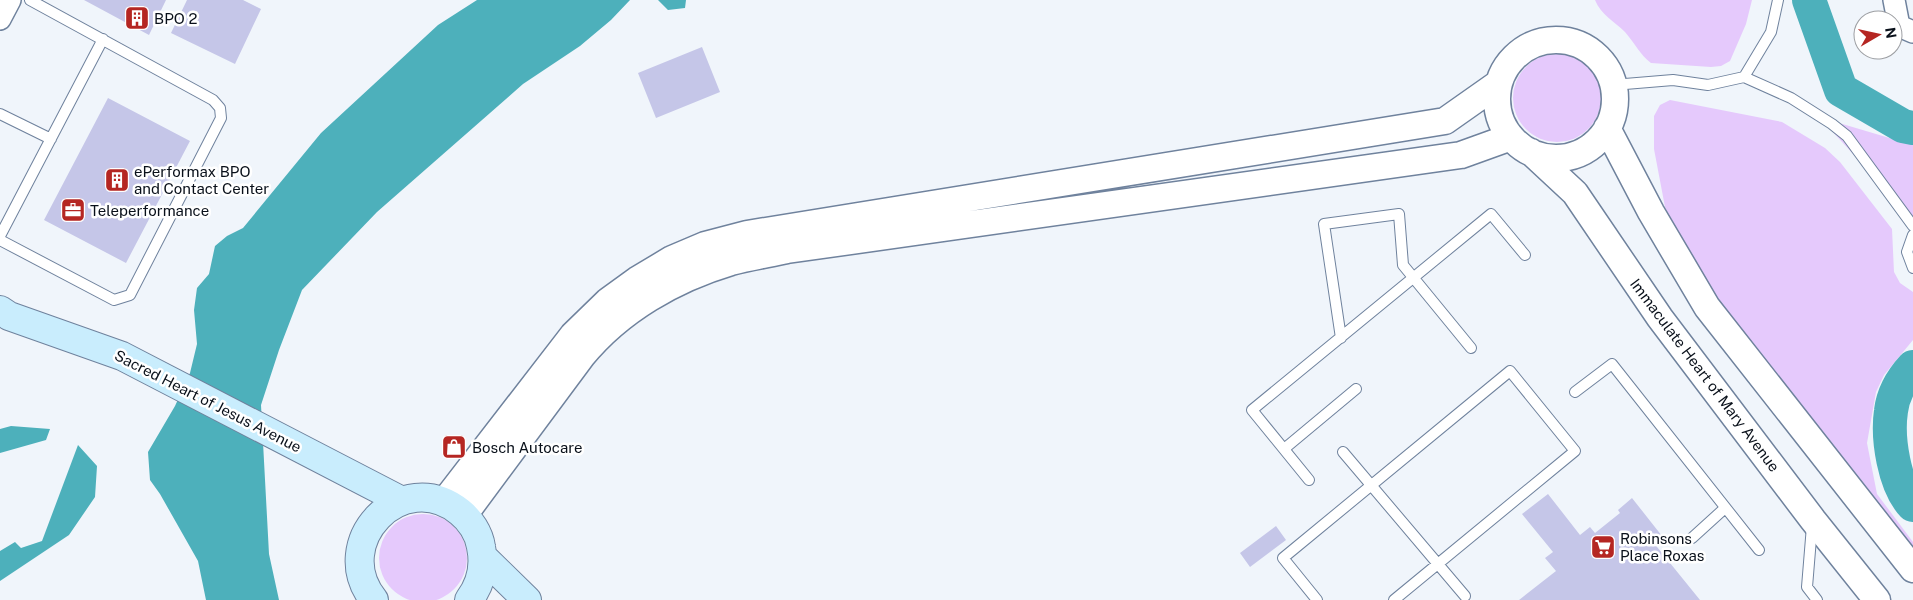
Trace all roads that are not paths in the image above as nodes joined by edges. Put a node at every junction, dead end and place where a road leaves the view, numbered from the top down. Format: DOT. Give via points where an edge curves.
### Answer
graph roads {
  1 [pos="10,0"];
  2 [pos="30,0"];
  3 [pos="1778,0"];
  4 [pos="1894,0"];
  5 [pos="0,19"];
  6 [pos="1913,32"];
  7 [pos="103,39"];
  8 [pos="1744,77"];
  9 [pos="1499,83"];
  10 [pos="1613,85"];
  11 [pos="0,114"];
  12 [pos="1607,128"];
  13 [pos="51,139"];
  14 [pos="1521,145"];
  15 [pos="1913,226"];
  16 [pos="1913,234"];
  17 [pos="0,238"];
  18 [pos="1525,254"];
  19 [pos="1913,268"];
  20 [pos="1414,279"];
  21 [pos="3,314"];
  22 [pos="1341,338"];
  23 [pos="1471,348"];
  24 [pos="1356,389"];
  25 [pos="1575,392"];
  26 [pos="1284,449"];
  27 [pos="1343,452"];
  28 [pos="1309,480"];
  29 [pos="1371,485"];
  30 [pos="402,501"];
  31 [pos="1725,508"];
  32 [pos="454,509"];
  33 [pos="1813,520"];
  34 [pos="1692,538"];
  35 [pos="1759,550"];
  36 [pos="483,557"];
  37 [pos="1438,564"];
  38 [pos="1913,569"];
  39 [pos="1465,596"];
  40 [pos="374,600"];
  41 [pos="468,600"];
  42 [pos="527,600"];
  43 [pos="1317,600"];
  44 [pos="1394,600"];
  45 [pos="1817,600"];
  46 [pos="1877,600"];
  1 -- 5 [label="street"];
  2 -- 7 [label="lane"];
  3 -- 8 [label="lane" via="1770,32"];
  4 -- 6 [label="street" via="1899,26"];
  7 -- 13 [label="lane"];
  7 -- 17 [label="lane" via="213,100 220,108 220,118 130,295 114,300"];
  8 -- 10 [label="lane" via="1708,85 1673,80"];
  8 -- 15 [label="lane" via="1791,98 1847,136"];
  9 -- 10 [label="street" via="1506,67 1524,48 1540,41 1558,39 1577,43 1593,53 1606,67"];
  9 -- 14 [label="street" via="1498,109 1503,124"];
  9 -- 32 [label="street" via="1445,121 747,234 690,250 637,280 585,322 562,348"];
  10 -- 12 [label="street" via="1614,110"];
  11 -- 13 [label="lane"];
  12 -- 14 [label="street" via="1595,143 1570,156 1551,158"];
  12 -- 38 [label="street" via="1651,212 1707,307"];
  13 -- 17 [label="lane"];
  14 -- 32 [label="street" via="787,250 734,261 702,272 652,298 602,334"];
  14 -- 33 [label="street, Immaculate Heart of Mary Avenue" via="1575,193 1660,318"];
  16 -- 19 [label="lane" via="1907,252"];
  18 -- 20 [label="lane" via="1491,214"];
  20 -- 22 [label="lane"];
  20 -- 22 [label="lane" via="1403,265 1399,214 1324,224"];
  20 -- 23 [label="lane"];
  21 -- 30 [label="main road, Sacred Heart of Jesus Avenue" via="122,356"];
  22 -- 26 [label="lane" via="1252,410"];
  24 -- 26 [label="lane"];
  25 -- 31 [label="lane" via="1612,364"];
  26 -- 28 [label="lane"];
  27 -- 29 [label="lane"];
  29 -- 37 [label="lane"];
  29 -- 37 [label="lane" via="1510,371 1575,451"];
  29 -- 43 [label="lane" via="1283,558"];
  30 -- 32 [label="main road" via="427,498"];
  30 -- 40 [label="main road" via="376,518 362,545 362,576"];
  31 -- 34 [label="lane"];
  31 -- 35 [label="lane"];
  32 -- 36 [label="main road" via="474,527"];
  33 -- 45 [label="lane" via="1807,587"];
  33 -- 46 [label="street, Immaculate Heart of Mary Avenue"];
  36 -- 41 [label="main road" via="480,579"];
  36 -- 42 [label="main road"];
  37 -- 39 [label="lane"];
  37 -- 44 [label="lane"];
}
